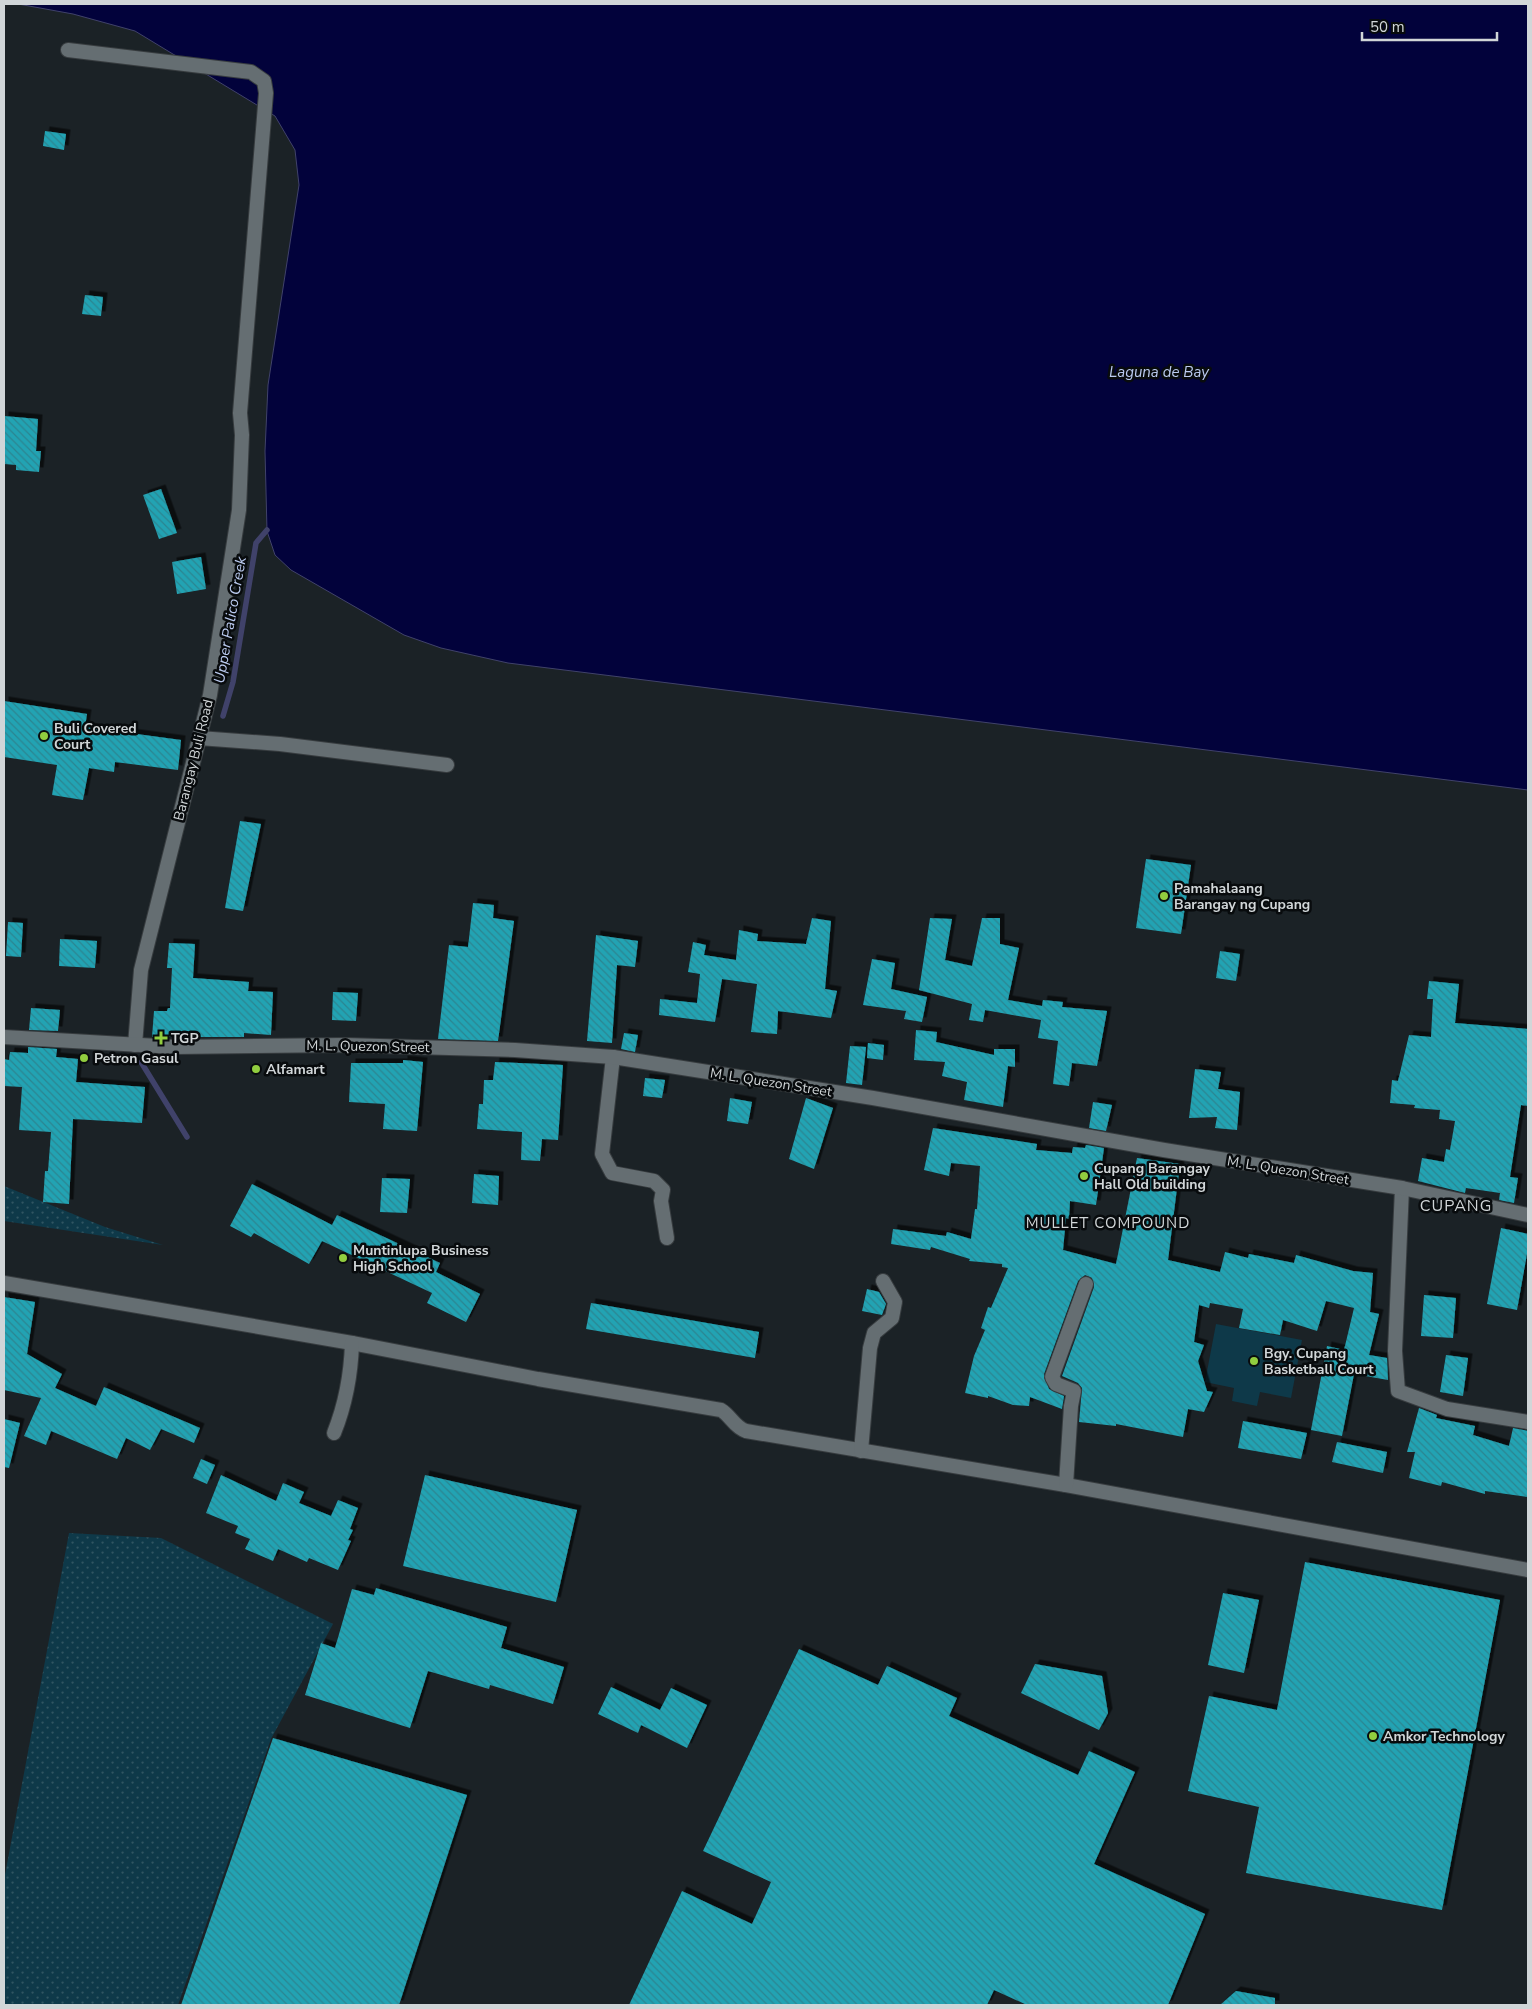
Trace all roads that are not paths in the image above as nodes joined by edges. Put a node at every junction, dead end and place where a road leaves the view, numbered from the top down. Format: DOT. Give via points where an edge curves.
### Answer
graph roads {
  1 [pos="68,50"];
  2 [pos="199,738"];
  3 [pos="447,765"];
  4 [pos="4,1037"];
  5 [pos="135,1045"];
  6 [pos="613,1057"];
  7 [pos="1402,1188"];
  8 [pos="1528,1215"];
  9 [pos="666,1238"];
  10 [pos="883,1281"];
  11 [pos="4,1283"];
  12 [pos="1086,1284"];
  13 [pos="352,1343"];
  14 [pos="1528,1422"];
  15 [pos="334,1433"];
  16 [pos="861,1451"];
  17 [pos="1066,1485"];
  18 [pos="1528,1570"];
  1 -- 2 [label="street, Barangay Buli Road" via="251,72 264,81 266,93 240,412 239,510 210,696"];
  2 -- 3 [label="street" via="280,744"];
  2 -- 5 [label="street, Barangay Buli Road" via="141,970"];
  4 -- 5 [label="street, M. L. Quezon Street"];
  5 -- 6 [label="street, M. L. Quezon Street" via="345,1045 515,1050"];
  6 -- 7 [label="street, M. L. Quezon Street"];
  6 -- 9 [label="street" via="602,1154 612,1173 654,1181 663,1190 661,1202"];
  7 -- 8 [label="street, M. L. Quezon Street"];
  7 -- 14 [label="street" via="1395,1351 1398,1391 1447,1408"];
  10 -- 16 [label="street" via="895,1302 892,1318 874,1334 872,1341"];
  11 -- 13 [label="street"];
  12 -- 17 [label="street" via="1052,1377 1056,1384 1074,1391"];
  13 -- 15 [label="street" via="347,1398"];
  13 -- 16 [label="street" via="720,1410 738,1428 746,1431"];
  16 -- 17 [label="street"];
  17 -- 18 [label="street"];
}
